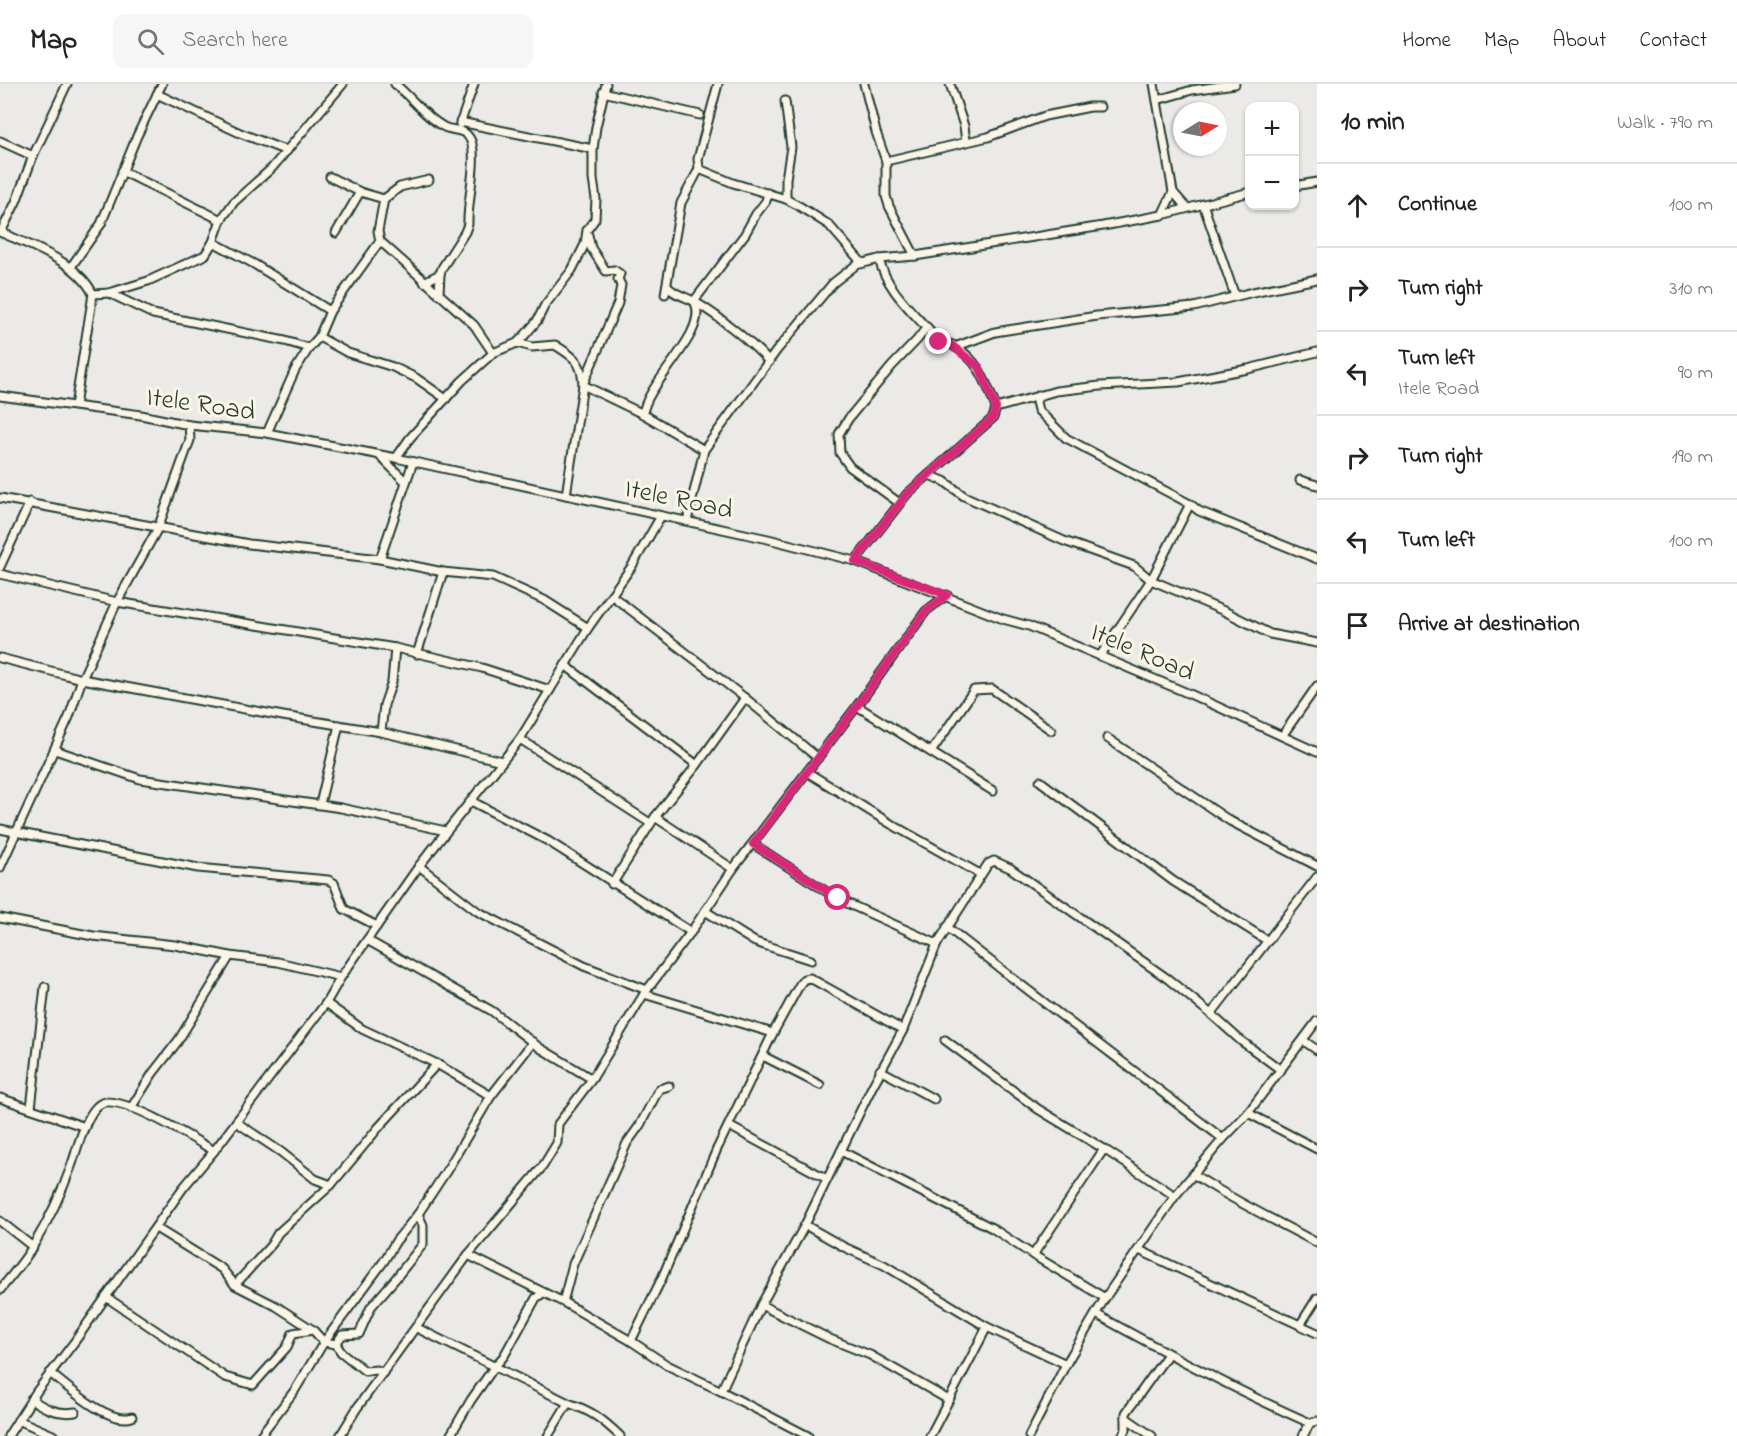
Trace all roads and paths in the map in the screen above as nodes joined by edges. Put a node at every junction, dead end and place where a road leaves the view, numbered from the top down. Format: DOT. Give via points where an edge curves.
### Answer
graph roads {
  1 [pos="67,84"];
  2 [pos="162,84"];
  3 [pos="395,84"];
  4 [pos="474,84"];
  5 [pos="606,84"];
  6 [pos="718,84"];
  7 [pos="864,84"];
  8 [pos="950,84"];
  9 [pos="1154,84"];
  10 [pos="1234,84"];
  11 [pos="340,85"];
  12 [pos="603,92"];
  13 [pos="157,94"];
  14 [pos="1157,100"];
  15 [pos="785,101"];
  16 [pos="1100,107"];
  17 [pos="700,116"];
  18 [pos="460,126"];
  19 [pos="0,141"];
  20 [pos="966,142"];
  21 [pos="593,149"];
  22 [pos="288,151"];
  23 [pos="33,156"];
  24 [pos="886,161"];
  25 [pos="699,169"];
  26 [pos="122,171"];
  27 [pos="330,177"];
  28 [pos="429,180"];
  29 [pos="1317,182"];
  30 [pos="1299,185"];
  31 [pos="360,192"];
  32 [pos="1173,192"];
  33 [pos="768,193"];
  34 [pos="1245,193"];
  35 [pos="384,199"];
  36 [pos="786,199"];
  37 [pos="1203,204"];
  38 [pos="1186,207"];
  39 [pos="1162,214"];
  40 [pos="221,220"];
  41 [pos="587,230"];
  42 [pos="1,232"];
  43 [pos="336,233"];
  44 [pos="380,242"];
  45 [pos="213,243"];
  46 [pos="915,256"];
  47 [pos="879,259"];
  48 [pos="862,263"];
  49 [pos="71,267"];
  50 [pos="440,274"];
  51 [pos="1317,279"];
  52 [pos="424,282"];
  53 [pos="667,285"];
  54 [pos="109,293"];
  55 [pos="93,294"];
  56 [pos="439,294"];
  57 [pos="665,294"];
  58 [pos="1235,296"];
  59 [pos="694,301"];
  60 [pos="330,311"];
  61 [pos="927,327"];
  62 [pos="319,337"];
  63 [pos="517,343"];
  64 [pos="955,347"];
  65 [pos="309,348"];
  66 [pos="758,349"];
  67 [pos="777,350"];
  68 [pos="1317,352"];
  69 [pos="493,353"];
  70 [pos="769,362"];
  71 [pos="582,385"];
  72 [pos="1039,395"];
  73 [pos="0,396"];
  74 [pos="446,399"];
  75 [pos="75,406"];
  76 [pos="996,408"];
  77 [pos="643,414"];
  78 [pos="189,424"];
  79 [pos="198,426"];
  80 [pos="267,433"];
  81 [pos="190,440"];
  82 [pos="704,450"];
  83 [pos="380,456"];
  84 [pos="396,458"];
  85 [pos="413,462"];
  86 [pos="929,475"];
  87 [pos="1300,480"];
  88 [pos="406,482"];
  89 [pos="1317,485"];
  90 [pos="566,495"];
  91 [pos="0,498"];
  92 [pos="30,502"];
  93 [pos="898,502"];
  94 [pos="1190,504"];
  95 [pos="661,516"];
  96 [pos="687,521"];
  97 [pos="158,528"];
  98 [pos="380,559"];
  99 [pos="1317,559"];
  100 [pos="855,561"];
  101 [pos="0,567"];
  102 [pos="443,572"];
  103 [pos="0,574"];
  104 [pos="1151,580"];
  105 [pos="611,595"];
  106 [pos="947,595"];
  107 [pos="117,602"];
  108 [pos="588,628"];
  109 [pos="1317,643"];
  110 [pos="395,648"];
  111 [pos="417,654"];
  112 [pos="1100,656"];
  113 [pos="0,658"];
  114 [pos="565,665"];
  115 [pos="82,679"];
  116 [pos="1317,686"];
  117 [pos="550,690"];
  118 [pos="745,698"];
  119 [pos="857,706"];
  120 [pos="339,724"];
  121 [pos="1051,730"];
  122 [pos="381,732"];
  123 [pos="1282,736"];
  124 [pos="1107,738"];
  125 [pos="520,739"];
  126 [pos="55,750"];
  127 [pos="931,752"];
  128 [pos="1317,752"];
  129 [pos="818,758"];
  130 [pos="502,761"];
  131 [pos="698,765"];
  132 [pos="807,772"];
  133 [pos="1040,781"];
  134 [pos="993,791"];
  135 [pos="471,801"];
  136 [pos="320,804"];
  137 [pos="653,820"];
  138 [pos="0,829"];
  139 [pos="446,831"];
  140 [pos="16,832"];
  141 [pos="753,844"];
  142 [pos="419,866"];
  143 [pos="1317,866"];
  144 [pos="0,868"];
  145 [pos="733,869"];
  146 [pos="980,874"];
  147 [pos="1317,877"];
  148 [pos="612,884"];
  149 [pos="705,911"];
  150 [pos="0,918"];
  151 [pos="377,926"];
  152 [pos="947,927"];
  153 [pos="691,932"];
  154 [pos="366,940"];
  155 [pos="1268,941"];
  156 [pos="937,944"];
  157 [pos="230,956"];
  158 [pos="811,960"];
  159 [pos="340,977"];
  160 [pos="45,987"];
  161 [pos="645,992"];
  162 [pos="326,1003"];
  163 [pos="1211,1014"];
  164 [pos="1317,1021"];
  165 [pos="903,1030"];
  166 [pos="773,1033"];
  167 [pos="945,1040"];
  168 [pos="1304,1041"];
  169 [pos="533,1042"];
  170 [pos="1317,1050"];
  171 [pos="763,1056"];
  172 [pos="437,1064"];
  173 [pos="880,1070"];
  174 [pos="1281,1070"];
  175 [pos="591,1079"];
  176 [pos="820,1085"];
  177 [pos="669,1086"];
  178 [pos="491,1096"];
  179 [pos="0,1098"];
  180 [pos="934,1099"];
  181 [pos="31,1108"];
  182 [pos="131,1108"];
  183 [pos="1248,1113"];
  184 [pos="236,1122"];
  185 [pos="729,1126"];
  186 [pos="85,1127"];
  187 [pos="1223,1139"];
  188 [pos="1104,1149"];
  189 [pos="1317,1149"];
  190 [pos="214,1151"];
  191 [pos="841,1151"];
  192 [pos="1193,1174"];
  193 [pos="827,1179"];
  194 [pos="331,1185"];
  195 [pos="1175,1196"];
  196 [pos="418,1214"];
  197 [pos="0,1221"];
  198 [pos="805,1225"];
  199 [pos="156,1228"];
  200 [pos="1317,1243"];
  201 [pos="33,1247"];
  202 [pos="1139,1250"];
  203 [pos="1033,1255"];
  204 [pos="468,1256"];
  205 [pos="235,1285"];
  206 [pos="0,1290"];
  207 [pos="543,1293"];
  208 [pos="106,1297"];
  209 [pos="1105,1298"];
  210 [pos="1317,1298"];
  211 [pos="563,1302"];
  212 [pos="761,1305"];
  213 [pos="1096,1314"];
  214 [pos="1300,1325"];
  215 [pos="987,1327"];
  216 [pos="417,1328"];
  217 [pos="313,1330"];
  218 [pos="1317,1333"];
  219 [pos="631,1341"];
  220 [pos="324,1342"];
  221 [pos="336,1344"];
  222 [pos="1168,1354"];
  223 [pos="1066,1364"];
  224 [pos="495,1366"];
  225 [pos="50,1373"];
  226 [pos="383,1373"];
  227 [pos="721,1391"];
  228 [pos="31,1399"];
  229 [pos="947,1400"];
  230 [pos="568,1403"];
  231 [pos="75,1412"];
  232 [pos="132,1417"];
  233 [pos="1126,1418"];
  234 [pos="18,1419"];
  235 [pos="1313,1422"];
  236 [pos="8,1436"];
  237 [pos="55,1436"];
  238 [pos="260,1436"];
  239 [pos="340,1436"];
  240 [pos="450,1436"];
  241 [pos="548,1436"];
  242 [pos="620,1436"];
  243 [pos="808,1436"];
  244 [pos="930,1436"];
  245 [pos="1029,1436"];
  246 [pos="1122,1436"];
  247 [pos="1152,1436"];
  248 [pos="1303,1436"];
  1 -- 23 [label="street"];
  2 -- 13 [label="street"];
  3 -- 18 [label="street" via="445,128"];
  4 -- 18 [label="street"];
  5 -- 12 [label="street"];
  6 -- 25 [label="street" via="698,159"];
  7 -- 24 [label="street"];
  8 -- 20 [label="street"];
  9 -- 14 [label="street"];
  10 -- 14 [label="street"];
  11 -- 22 [label="street"];
  12 -- 17 [label="street"];
  12 -- 21 [label="street"];
  13 -- 22 [label="street"];
  13 -- 26 [label="street"];
  14 -- 32 [label="street"];
  15 -- 36 [label="street" via="791,147"];
  16 -- 20 [label="street" via="1045,116"];
  18 -- 21 [label="street"];
  18 -- 50 [label="street" via="471,141 473,153 468,224"];
  19 -- 23 [label="street"];
  20 -- 24 [label="street"];
  21 -- 41 [label="street" via="596,219"];
  22 -- 40 [label="street" via="234,202"];
  23 -- 42 [label="street"];
  24 -- 46 [label="street" via="889,206"];
  25 -- 33 [label="street"];
  25 -- 53 [label="street" via="681,203"];
  26 -- 40 [label="street"];
  26 -- 49 [label="street" via="101,224"];
  27 -- 31 [label="street"];
  28 -- 35 [label="street" via="400,187"];
  29 -- 30 [label="street"];
  31 -- 35 [label="street"];
  31 -- 43 [label="street"];
  32 -- 38 [label="street"];
  32 -- 39 [label="street"];
  33 -- 36 [label="street"];
  33 -- 59 [label="street" via="745,234"];
  34 -- 37 [label="street"];
  35 -- 44 [label="street" via="378,231"];
  36 -- 48 [label="street" via="829,225"];
  37 -- 38 [label="street"];
  37 -- 58 [label="street"];
  38 -- 39 [label="street"];
  39 -- 46 [label="street"];
  40 -- 45 [label="street"];
  41 -- 63 [label="street" via="585,244 572,270"];
  41 -- 71 [label="street" via="591,248 602,266 620,274 621,285 613,316"];
  42 -- 49 [label="street"];
  44 -- 52 [label="street"];
  44 -- 60 [label="street"];
  45 -- 54 [label="street" via="205,255 148,281"];
  45 -- 60 [label="street"];
  46 -- 47 [label="street"];
  47 -- 48 [label="street"];
  47 -- 61 [label="street" via="884,275"];
  48 -- 67 [label="street" via="833,283"];
  49 -- 55 [label="street"];
  50 -- 52 [label="street"];
  50 -- 56 [label="street"];
  51 -- 58 [label="street"];
  52 -- 56 [label="street"];
  53 -- 57 [label="street"];
  53 -- 59 [label="street" via="671,292"];
  54 -- 55 [label="street"];
  54 -- 65 [label="street" via="153,314"];
  55 -- 75 [label="street"];
  56 -- 69 [label="street" via="474,325"];
  58 -- 64 [label="street" via="1194,307 1097,316 995,332"];
  59 -- 66 [label="street"];
  59 -- 77 [label="street" via="698,309 695,323"];
  60 -- 62 [label="street"];
  61 -- 64 [label="street" via="939,342"];
  61 -- 93 [label="street" via="839,434 840,453 850,467"];
  62 -- 65 [label="street"];
  62 -- 74 [label="street" via="348,353 416,378"];
  63 -- 69 [label="street"];
  63 -- 71 [label="street" via="532,347 555,345 569,354 578,362"];
  64 -- 76 [label="street" via="979,367"];
  65 -- 80 [label="street"];
  66 -- 67 [label="street"];
  66 -- 70 [label="street"];
  67 -- 70 [label="street"];
  68 -- 72 [label="street" via="1178,382 1100,386"];
  69 -- 74 [label="street"];
  70 -- 82 [label="street"];
  71 -- 77 [label="street"];
  71 -- 90 [label="street"];
  72 -- 76 [label="street"];
  72 -- 94 [label="street" via="1038,410 1066,438"];
  73 -- 75 [label="street, Itele Road"];
  74 -- 84 [label="street"];
  75 -- 78 [label="street, Itele Road"];
  76 -- 86 [label="street" via="993,418"];
  77 -- 82 [label="street"];
  78 -- 79 [label="street, Itele Road"];
  78 -- 81 [label="street"];
  79 -- 80 [label="street, Itele Road"];
  79 -- 81 [label="street"];
  80 -- 83 [label="street, Itele Road"];
  81 -- 97 [label="street"];
  82 -- 96 [label="street"];
  83 -- 84 [label="street, Itele Road"];
  83 -- 88 [label="street"];
  84 -- 85 [label="street, Itele Road"];
  85 -- 88 [label="street"];
  85 -- 90 [label="street, Itele Road"];
  86 -- 93 [label="street"];
  86 -- 104 [label="street" via="1030,527 1134,567"];
  87 -- 89 [label="street"];
  88 -- 98 [label="street"];
  90 -- 95 [label="street, Itele Road"];
  91 -- 92 [label="street"];
  92 -- 97 [label="street"];
  92 -- 101 [label="street"];
  93 -- 100 [label="street"];
  94 -- 99 [label="street"];
  94 -- 104 [label="street"];
  95 -- 96 [label="street, Itele Road"];
  95 -- 105 [label="street"];
  96 -- 100 [label="street, Itele Road"];
  97 -- 98 [label="street" via="249,544"];
  97 -- 107 [label="street"];
  98 -- 102 [label="street"];
  100 -- 106 [label="street, Itele Road"];
  102 -- 108 [label="street" via="493,577 543,600"];
  102 -- 111 [label="street"];
  103 -- 107 [label="street"];
  104 -- 109 [label="street" via="1270,634"];
  104 -- 112 [label="street"];
  105 -- 108 [label="street"];
  105 -- 118 [label="street"];
  106 -- 112 [label="street, Itele Road"];
  106 -- 119 [label="street" via="926,611"];
  107 -- 110 [label="street"];
  107 -- 115 [label="street"];
  108 -- 114 [label="street"];
  110 -- 111 [label="street"];
  110 -- 122 [label="street"];
  111 -- 117 [label="street" via="482,668"];
  112 -- 123 [label="street, Itele Road"];
  113 -- 115 [label="street"];
  114 -- 117 [label="street"];
  114 -- 131 [label="street"];
  115 -- 120 [label="street"];
  115 -- 126 [label="street"];
  116 -- 123 [label="street"];
  117 -- 125 [label="street"];
  118 -- 129 [label="street"];
  118 -- 131 [label="street"];
  119 -- 127 [label="street"];
  119 -- 129 [label="street"];
  120 -- 122 [label="street"];
  120 -- 136 [label="street"];
  121 -- 127 [label="street" via="992,689 974,690"];
  122 -- 130 [label="street"];
  123 -- 128 [label="street, Itele Road"];
  124 -- 143 [label="street" via="1230,821"];
  125 -- 130 [label="street"];
  125 -- 137 [label="street"];
  126 -- 136 [label="street" via="140,779"];
  126 -- 140 [label="street"];
  127 -- 134 [label="street"];
  129 -- 132 [label="street"];
  130 -- 135 [label="street"];
  131 -- 137 [label="street"];
  132 -- 141 [label="street"];
  132 -- 146 [label="street"];
  133 -- 155 [label="street" via="1173,881"];
  135 -- 139 [label="street"];
  135 -- 148 [label="street" via="548,841"];
  136 -- 139 [label="street"];
  137 -- 145 [label="street"];
  137 -- 148 [label="street"];
  138 -- 140 [label="street"];
  139 -- 142 [label="street"];
  140 -- 144 [label="street"];
  140 -- 151 [label="street" via="198,868 328,880 334,883 344,909"];
  141 -- 145 [label="street"];
  141 -- 156 [label="street" via="838,898"];
  142 -- 151 [label="street"];
  142 -- 161 [label="street" via="486,915 584,966"];
  145 -- 149 [label="street"];
  146 -- 152 [label="street"];
  146 -- 163 [label="street" via="994,861 1010,868 1168,979"];
  147 -- 155 [label="street"];
  148 -- 153 [label="street"];
  149 -- 153 [label="street"];
  149 -- 158 [label="street" via="755,942"];
  150 -- 157 [label="street"];
  151 -- 154 [label="street"];
  152 -- 156 [label="street"];
  152 -- 187 [label="street"];
  153 -- 161 [label="street"];
  154 -- 159 [label="street"];
  154 -- 169 [label="street" via="492,1011"];
  155 -- 163 [label="street"];
  156 -- 165 [label="street"];
  157 -- 159 [label="street" via="278,962"];
  157 -- 182 [label="street"];
  159 -- 162 [label="street"];
  160 -- 181 [label="street"];
  161 -- 166 [label="street"];
  161 -- 175 [label="street"];
  162 -- 172 [label="street" via="362,1029"];
  162 -- 184 [label="street"];
  163 -- 174 [label="street"];
  164 -- 168 [label="street"];
  165 -- 166 [label="street" via="810,978 800,984"];
  165 -- 173 [label="street"];
  166 -- 171 [label="street"];
  167 -- 188 [label="street" via="1038,1109"];
  168 -- 170 [label="street"];
  168 -- 174 [label="street"];
  169 -- 175 [label="street"];
  169 -- 178 [label="street"];
  171 -- 176 [label="street"];
  171 -- 185 [label="street"];
  172 -- 178 [label="street"];
  172 -- 194 [label="street"];
  173 -- 180 [label="street"];
  173 -- 191 [label="street"];
  174 -- 183 [label="street"];
  175 -- 204 [label="street" via="558,1124 557,1143 548,1160"];
  177 -- 211 [label="street" via="659,1089 627,1143 573,1264"];
  178 -- 196 [label="street"];
  179 -- 181 [label="street"];
  181 -- 186 [label="street"];
  182 -- 186 [label="street" via="103,1103 95,1108"];
  182 -- 190 [label="street"];
  183 -- 187 [label="street"];
  183 -- 189 [label="street"];
  184 -- 190 [label="street"];
  184 -- 194 [label="street" via="315,1179"];
  185 -- 193 [label="street"];
  185 -- 219 [label="street"];
  186 -- 201 [label="street" via="62,1191"];
  187 -- 192 [label="street"];
  188 -- 195 [label="street"];
  188 -- 203 [label="street"];
  190 -- 199 [label="street"];
  191 -- 193 [label="street"];
  191 -- 203 [label="street" via="992,1228"];
  192 -- 195 [label="street"];
  192 -- 200 [label="street" via="1260,1215"];
  193 -- 198 [label="street"];
  194 -- 205 [label="street" via="278,1233"];
  195 -- 202 [label="street"];
  196 -- 220 [label="street"];
  196 -- 221 [label="street" via="423,1244 371,1307 359,1334 342,1335"];
  197 -- 201 [label="street"];
  198 -- 212 [label="street"];
  198 -- 215 [label="street" via="884,1265"];
  199 -- 205 [label="street" via="222,1269"];
  199 -- 208 [label="street"];
  201 -- 206 [label="street"];
  202 -- 209 [label="street"];
  202 -- 214 [label="street"];
  203 -- 209 [label="street"];
  204 -- 207 [label="street"];
  204 -- 216 [label="street"];
  205 -- 217 [label="street"];
  207 -- 211 [label="street"];
  207 -- 224 [label="street" via="536,1298"];
  208 -- 217 [label="street" via="225,1377 248,1384 253,1384 280,1355 293,1333"];
  208 -- 225 [label="street"];
  209 -- 213 [label="street"];
  210 -- 214 [label="street"];
  211 -- 219 [label="street"];
  212 -- 227 [label="street"];
  212 -- 229 [label="street" via="870,1356"];
  213 -- 222 [label="street"];
  213 -- 223 [label="street"];
  214 -- 218 [label="street"];
  215 -- 223 [label="street"];
  215 -- 229 [label="street"];
  216 -- 224 [label="street"];
  216 -- 226 [label="street"];
  217 -- 220 [label="street"];
  219 -- 227 [label="street" via="667,1365"];
  220 -- 221 [label="street"];
  220 -- 238 [label="street" via="295,1390"];
  221 -- 226 [label="street" via="365,1371"];
  222 -- 233 [label="street" via="1130,1406"];
  222 -- 235 [label="street" via="1262,1402"];
  223 -- 245 [label="street"];
  224 -- 230 [label="street"];
  224 -- 240 [label="street"];
  225 -- 228 [label="street"];
  225 -- 232 [label="street" via="114,1417"];
  226 -- 239 [label="street"];
  227 -- 243 [label="street"];
  228 -- 231 [label="street" via="56,1412"];
  228 -- 234 [label="street"];
  229 -- 244 [label="street"];
  230 -- 241 [label="street"];
  230 -- 242 [label="street" via="587,1409"];
  233 -- 246 [label="street"];
  233 -- 247 [label="street"];
  234 -- 236 [label="street"];
  234 -- 237 [label="street"];
  235 -- 248 [label="street"];
}
